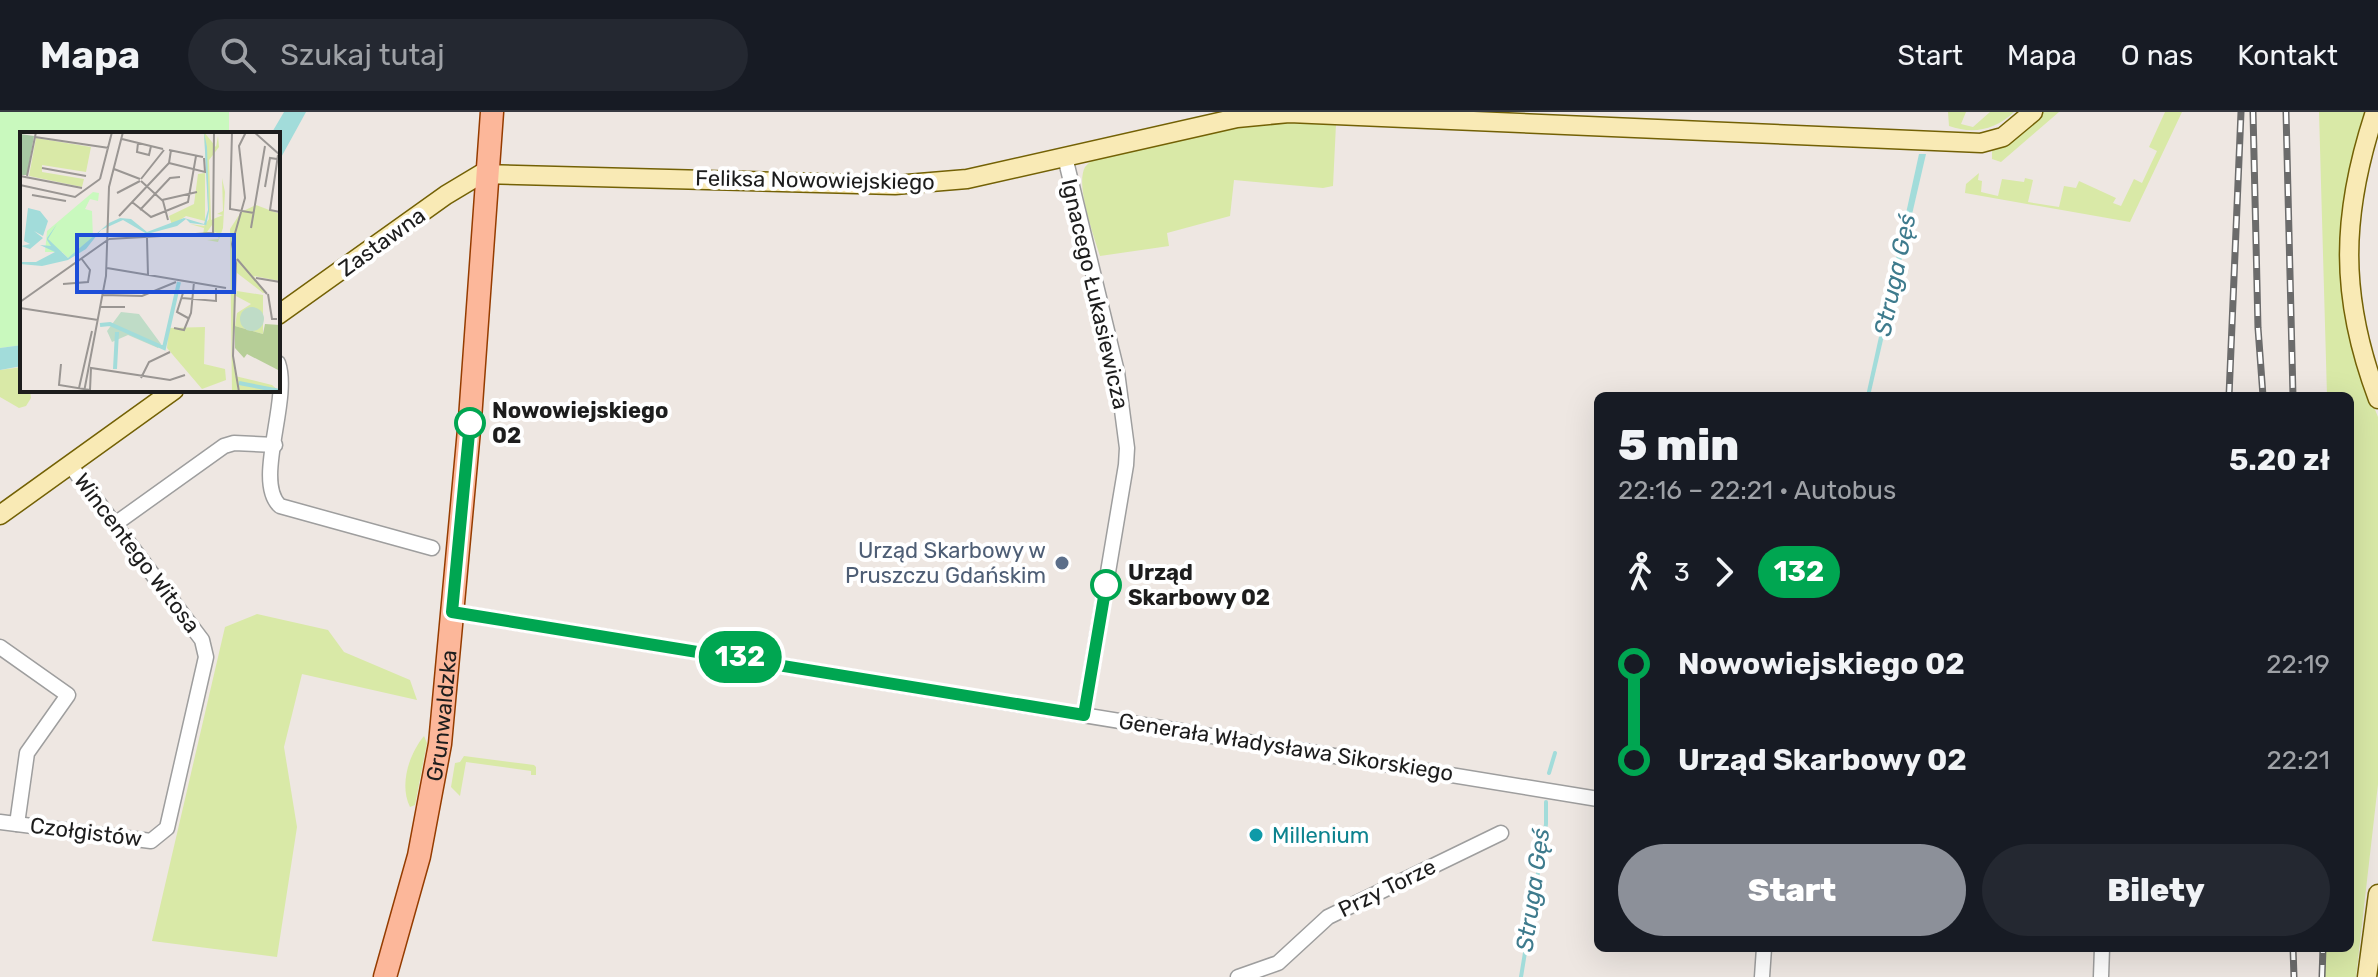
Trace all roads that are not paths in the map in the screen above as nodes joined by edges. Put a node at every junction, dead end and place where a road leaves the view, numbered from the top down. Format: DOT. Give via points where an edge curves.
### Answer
graph roads {
  1 [pos="492,112"];
  2 [pos="2033,112"];
  3 [pos="2375,112"];
  4 [pos="1065,157"];
  5 [pos="488,174"];
  6 [pos="280,314"];
  7 [pos="280,373"];
  8 [pos="171,392"];
  9 [pos="2378,399"];
  10 [pos="275,445"];
  11 [pos="70,465"];
  12 [pos="0,515"];
  13 [pos="115,524"];
  14 [pos="432,548"];
  15 [pos="452,612"];
  16 [pos="0,647"];
  17 [pos="1084,715"];
  18 [pos="1594,798"];
  19 [pos="0,822"];
  20 [pos="17,824"];
  21 [pos="167,828"];
  22 [pos="1501,833"];
  23 [pos="2378,894"];
  24 [pos="1764,952"];
  25 [pos="2102,952"];
  26 [pos="385,977"];
  27 [pos="1238,977"];
  28 [pos="1762,977"];
  29 [pos="2101,977"];
  30 [pos="2367,977"];
  1 -- 5 [label="main road, Grunwaldzka"];
  2 -- 4 [label="street, Feliksa Nowowiejskiego" via="1992,141 1950,143 1289,113 1237,118"];
  3 -- 9 [label="street" via="2355,181 2349,267 2357,333"];
  4 -- 5 [label="street, Feliksa Nowowiejskiego" via="960,180 895,185"];
  4 -- 17 [label="street, Ignacego Łukasiewicza" via="1117,372 1127,448"];
  5 -- 6 [label="street, Zastawna" via="461,185"];
  5 -- 15 [label="main road, Grunwaldzka"];
  7 -- 10 [label="street" via="283,389"];
  8 -- 11 [label="street"];
  10 -- 13 [label="street" via="224,446"];
  10 -- 14 [label="street" via="269,483 280,506"];
  11 -- 12 [label="street"];
  11 -- 13 [label="street, Wincentego Witosa"];
  13 -- 21 [label="street, Wincentego Witosa" via="206,648"];
  15 -- 17 [label="street, Generała Władysława Sikorskiego"];
  15 -- 26 [label="main road, Grunwaldzka" via="440,744 419,856"];
  16 -- 20 [label="street" via="68,695 29,747"];
  17 -- 18 [label="street, Generała Władysława Sikorskiego"];
  19 -- 20 [label="street, Czołgistów"];
  20 -- 21 [label="street, Czołgistów" via="151,841"];
  22 -- 27 [label="street, Przy Torze" via="1328,917 1278,963"];
  23 -- 30 [label="street"];
  24 -- 28 [label="street"];
  25 -- 29 [label="street"];
}
